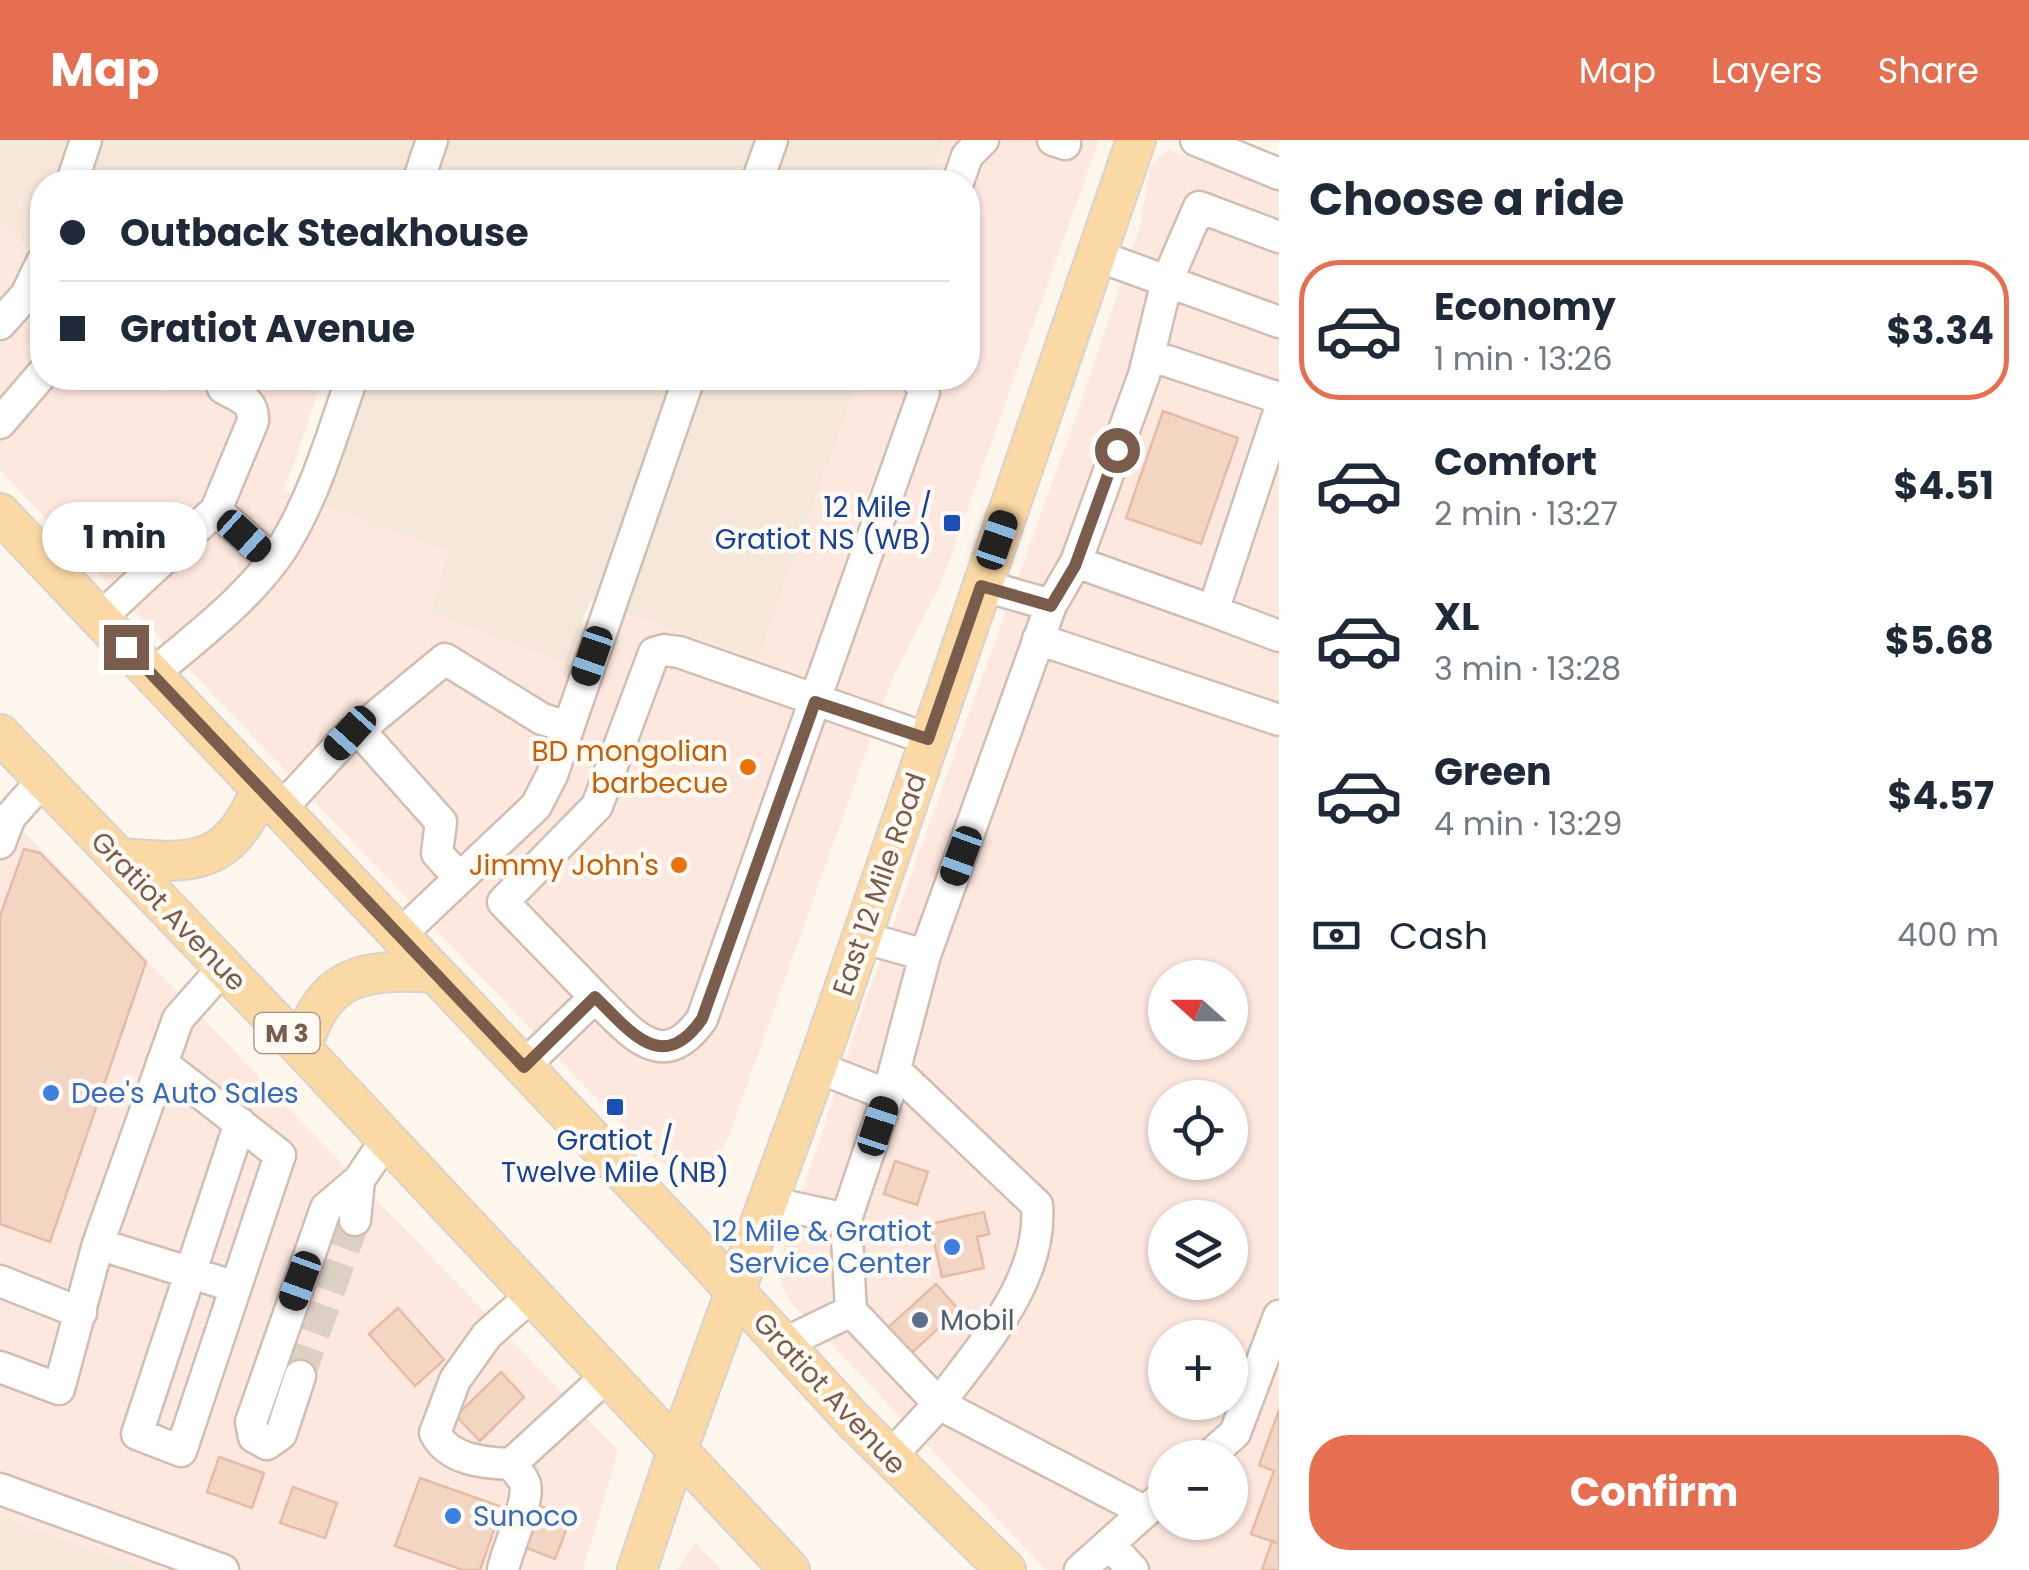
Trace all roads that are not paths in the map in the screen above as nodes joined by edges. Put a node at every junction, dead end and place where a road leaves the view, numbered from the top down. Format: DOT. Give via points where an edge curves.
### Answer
graph roads {
  1 [pos="86,140"];
  2 [pos="432,140"];
  3 [pos="772,140"];
  4 [pos="983,140"];
  5 [pos="1136,140"];
  6 [pos="1196,140"];
  7 [pos="76,170"];
  8 [pos="422,170"];
  9 [pos="761,170"];
  10 [pos="962,170"];
  11 [pos="1279,174"];
  12 [pos="1279,237"];
  13 [pos="1095,255"];
  14 [pos="1168,281"];
  15 [pos="30,292"];
  16 [pos="1279,322"];
  17 [pos="0,324"];
  18 [pos="1149,355"];
  19 [pos="30,388"];
  20 [pos="227,390"];
  21 [pos="348,390"];
  22 [pos="685,390"];
  23 [pos="923,390"];
  24 [pos="1279,398"];
  25 [pos="1279,412"];
  26 [pos="0,423"];
  27 [pos="216,510"];
  28 [pos="0,513"];
  29 [pos="272,561"];
  30 [pos="1076,562"];
  31 [pos="981,586"];
  32 [pos="1051,606"];
  33 [pos="1213,611"];
  34 [pos="100,619"];
  35 [pos="1279,636"];
  36 [pos="1038,639"];
  37 [pos="152,675"];
  38 [pos="815,702"];
  39 [pos="1279,720"];
  40 [pos="568,728"];
  41 [pos="359,730"];
  42 [pos="0,734"];
  43 [pos="928,739"];
  44 [pos="43,780"];
  45 [pos="270,801"];
  46 [pos="0,843"];
  47 [pos="119,858"];
  48 [pos="459,878"];
  49 [pos="400,935"];
  50 [pos="861,937"];
  51 [pos="926,955"];
  52 [pos="224,967"];
  53 [pos="434,973"];
  54 [pos="595,997"];
  55 [pos="302,1048"];
  56 [pos="162,1062"];
  57 [pos="524,1067"];
  58 [pos="817,1068"];
  59 [pos="891,1082"];
  60 [pos="240,1123"];
  61 [pos="386,1140"];
  62 [pos="359,1180"];
  63 [pos="768,1202"];
  64 [pos="846,1219"];
  65 [pos="354,1220"];
  66 [pos="98,1244"];
  67 [pos="190,1273"];
  68 [pos="0,1281"];
  69 [pos="236,1287"];
  70 [pos="736,1293"];
  71 [pos="531,1296"];
  72 [pos="850,1311"];
  73 [pos="81,1313"];
  74 [pos="1279,1316"];
  75 [pos="783,1344"];
  76 [pos="0,1367"];
  77 [pos="300,1376"];
  78 [pos="607,1376"];
  79 [pos="939,1404"];
  80 [pos="1228,1440"];
  81 [pos="677,1451"];
  82 [pos="890,1458"];
  83 [pos="511,1464"];
  84 [pos="0,1489"];
  85 [pos="1148,1500"];
  86 [pos="1148,1509"];
  87 [pos="1108,1544"];
  88 [pos="223,1570"];
  89 [pos="504,1570"];
  90 [pos="637,1570"];
  91 [pos="790,1570"];
  92 [pos="1006,1570"];
  93 [pos="1080,1570"];
  94 [pos="1134,1570"];
  1 -- 7 [label="street"];
  2 -- 8 [label="street"];
  3 -- 9 [label="street"];
  4 -- 10 [label="street"];
  5 -- 13 [label="main road, East 12 Mile Road"];
  6 -- 11 [label="street"];
  12 -- 14 [label="street" via="1199,207"];
  13 -- 14 [label="street"];
  13 -- 31 [label="main road, East 12 Mile Road"];
  14 -- 16 [label="street"];
  14 -- 18 [label="street"];
  15 -- 17 [label="street"];
  18 -- 24 [label="street"];
  18 -- 30 [label="street"];
  19 -- 26 [label="street"];
  20 -- 27 [label="street" via="250,403 253,421"];
  21 -- 29 [label="street" via="300,518"];
  22 -- 40 [label="street"];
  23 -- 38 [label="street"];
  25 -- 33 [label="street"];
  27 -- 29 [label="street"];
  27 -- 34 [label="street"];
  28 -- 34 [label="main road, Gratiot Avenue"];
  29 -- 37 [label="street"];
  30 -- 32 [label="street"];
  30 -- 33 [label="street"];
  31 -- 32 [label="street"];
  31 -- 43 [label="main road, East 12 Mile Road"];
  32 -- 36 [label="street"];
  33 -- 35 [label="street"];
  34 -- 37 [label="main road, Gratiot Avenue"];
  36 -- 39 [label="street"];
  36 -- 51 [label="street"];
  37 -- 45 [label="main road, Gratiot Avenue"];
  38 -- 43 [label="street"];
  38 -- 54 [label="street" via="692,1034 662,1048 647,1044"];
  38 -- 54 [label="street" via="679,652 654,653 598,806 503,902"];
  40 -- 41 [label="street" via="444,659"];
  40 -- 48 [label="street" via="536,806"];
  41 -- 45 [label="street"];
  41 -- 48 [label="street" via="441,822 437,853"];
  42 -- 44 [label="main road, Gratiot Avenue / M 3"];
  43 -- 50 [label="main road, East 12 Mile Road"];
  44 -- 46 [label="street" via="10,817"];
  44 -- 47 [label="main road, Gratiot Avenue / M 3"];
  45 -- 47 [label="main road" via="219,850 196,859"];
  45 -- 49 [label="main road, Gratiot Avenue"];
  47 -- 52 [label="main road, Gratiot Avenue / M 3"];
  48 -- 49 [label="street"];
  49 -- 53 [label="main road, Gratiot Avenue"];
  50 -- 51 [label="street"];
  50 -- 58 [label="main road, East 12 Mile Road"];
  51 -- 59 [label="street"];
  52 -- 55 [label="main road, Gratiot Avenue / M 3"];
  52 -- 56 [label="street" via="178,1020"];
  53 -- 55 [label="main road" via="391,970 338,985 320,1003"];
  53 -- 57 [label="main road, Gratiot Avenue"];
  54 -- 57 [label="street"];
  55 -- 61 [label="main road, Gratiot Avenue / M 3"];
  56 -- 60 [label="street"];
  56 -- 66 [label="street"];
  57 -- 70 [label="main road, Gratiot Avenue"];
  58 -- 59 [label="street"];
  58 -- 63 [label="main road, East 12 Mile Road"];
  59 -- 64 [label="street"];
  59 -- 79 [label="street" via="1037,1205 1039,1234 1014,1299"];
  60 -- 67 [label="street"];
  60 -- 69 [label="street" via="280,1155"];
  61 -- 62 [label="street"];
  61 -- 71 [label="main road, Gratiot Avenue / M 3"];
  62 -- 65 [label="street"];
  62 -- 77 [label="street" via="326,1208 252,1422 254,1437 267,1444 281,1434"];
  63 -- 64 [label="street"];
  63 -- 70 [label="main road, East 12 Mile Road"];
  64 -- 72 [label="street"];
  66 -- 67 [label="street"];
  66 -- 73 [label="street"];
  67 -- 69 [label="street"];
  67 -- 69 [label="street" via="137,1434 181,1451"];
  68 -- 73 [label="street"];
  70 -- 75 [label="main road, Gratiot Avenue"];
  70 -- 81 [label="main road, East 12 Mile Road"];
  71 -- 78 [label="main road, Gratiot Avenue / M 3"];
  71 -- 83 [label="street" via="486,1336 455,1380 436,1433 441,1444 476,1462"];
  72 -- 75 [label="street"];
  72 -- 79 [label="street"];
  73 -- 76 [label="street" via="59,1389"];
  74 -- 80 [label="street"];
  75 -- 82 [label="main road, Gratiot Avenue"];
  78 -- 81 [label="main road, Gratiot Avenue / M 3"];
  78 -- 83 [label="street"];
  79 -- 82 [label="street"];
  79 -- 85 [label="street"];
  81 -- 90 [label="main road, East 12 Mile Road"];
  81 -- 91 [label="main road, Gratiot Avenue / M 3"];
  82 -- 92 [label="main road, Gratiot Avenue"];
  83 -- 89 [label="street" via="525,1483 524,1499"];
  84 -- 88 [label="street"];
  86 -- 87 [label="street"];
  87 -- 93 [label="street"];
  87 -- 94 [label="street"];
}
